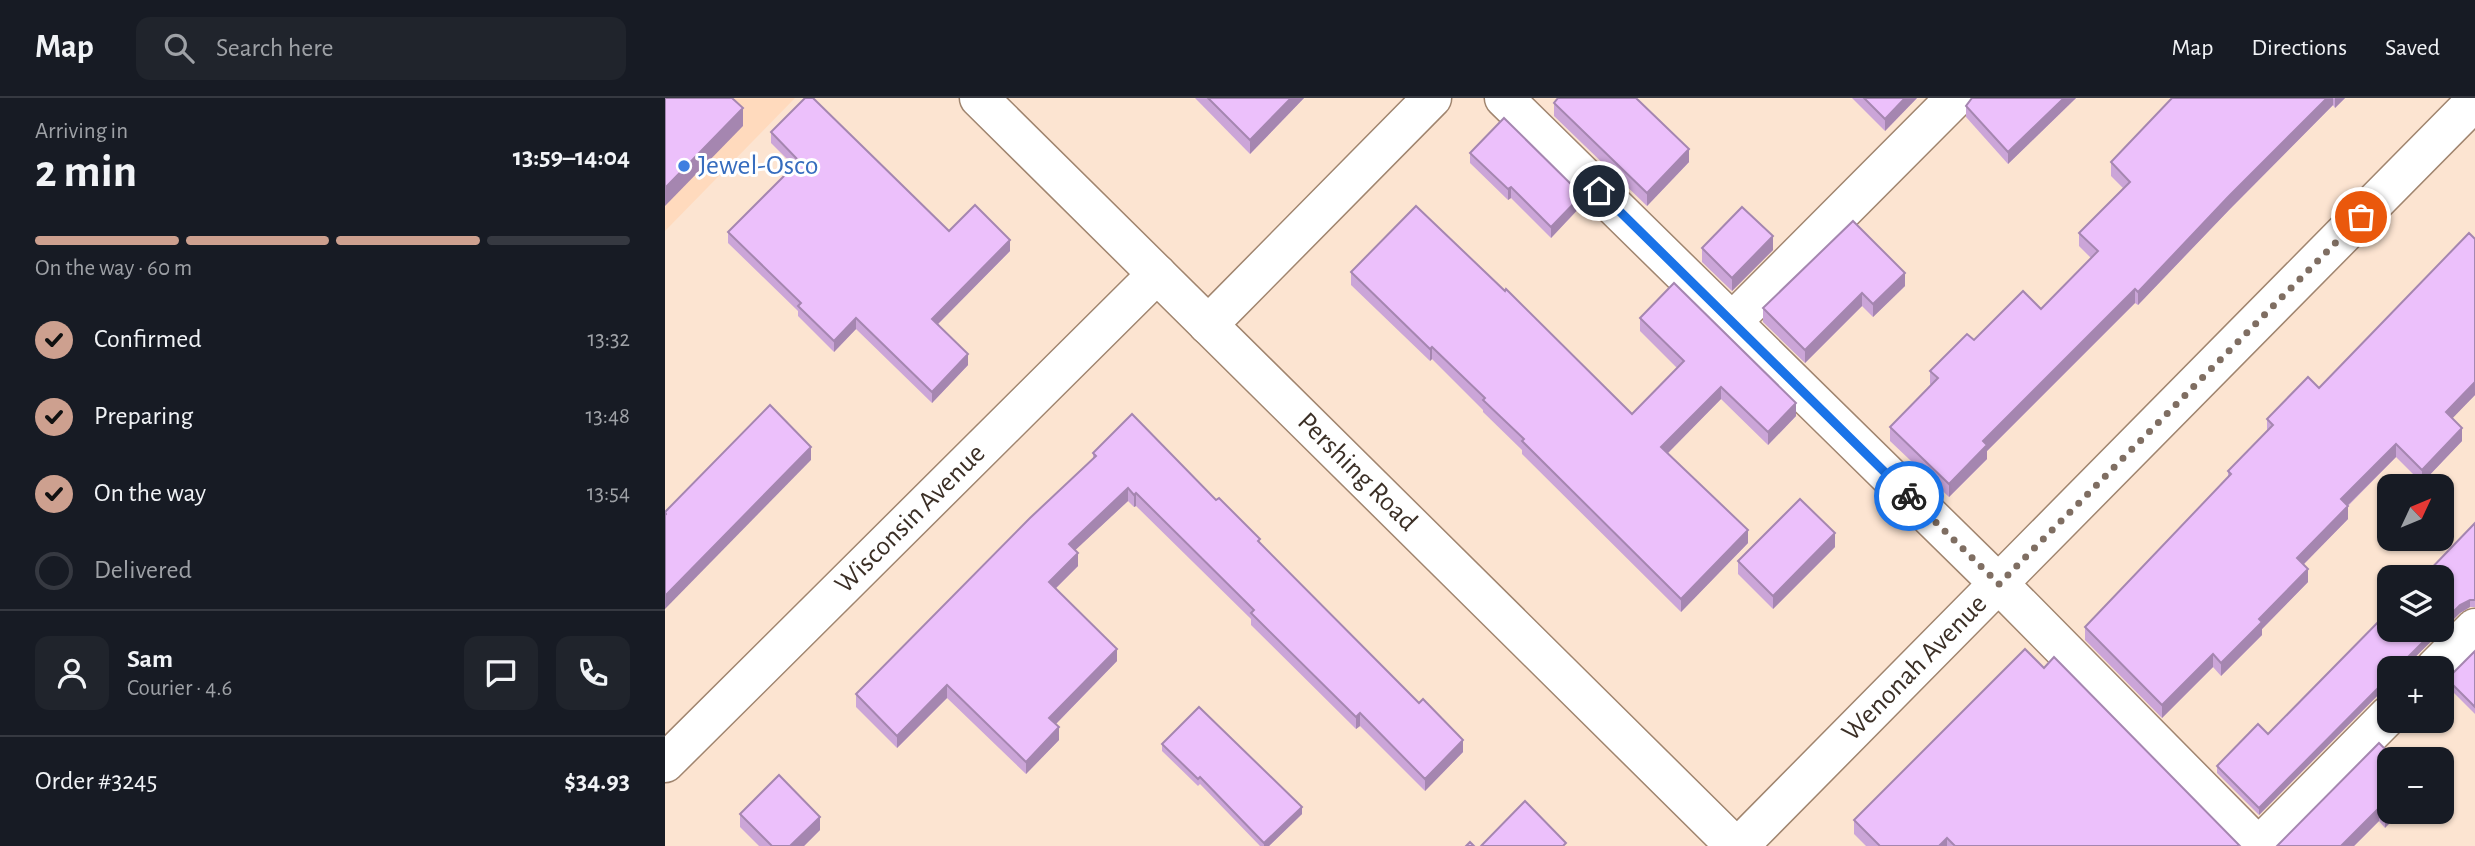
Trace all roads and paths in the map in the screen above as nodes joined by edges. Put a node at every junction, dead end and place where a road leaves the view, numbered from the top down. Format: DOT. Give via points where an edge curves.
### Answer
graph roads {
  1 [pos="979,98"];
  2 [pos="1432,98"];
  3 [pos="1504,98"];
  4 [pos="1955,98"];
  5 [pos="2475,101"];
  6 [pos="1157,274"];
  7 [pos="1732,322"];
  8 [pos="1208,325"];
  9 [pos="1999,584"];
  10 [pos="2475,628"];
  11 [pos="2447,656"];
  12 [pos="2377,727"];
  13 [pos="665,763"];
  14 [pos="1737,846"];
  15 [pos="2259,846"];
  1 -- 6 [label="street, Pershing Road"];
  2 -- 8 [label="street"];
  3 -- 7 [label="street"];
  4 -- 7 [label="street"];
  5 -- 9 [label="street, Wenonah Avenue"];
  6 -- 8 [label="street, Pershing Road"];
  6 -- 13 [label="street, Wisconsin Avenue"];
  7 -- 9 [label="street"];
  8 -- 14 [label="street, Pershing Road"];
  9 -- 14 [label="street, Wenonah Avenue"];
  9 -- 15 [label="street"];
  10 -- 11 [label="street"];
  12 -- 15 [label="street"];
}
